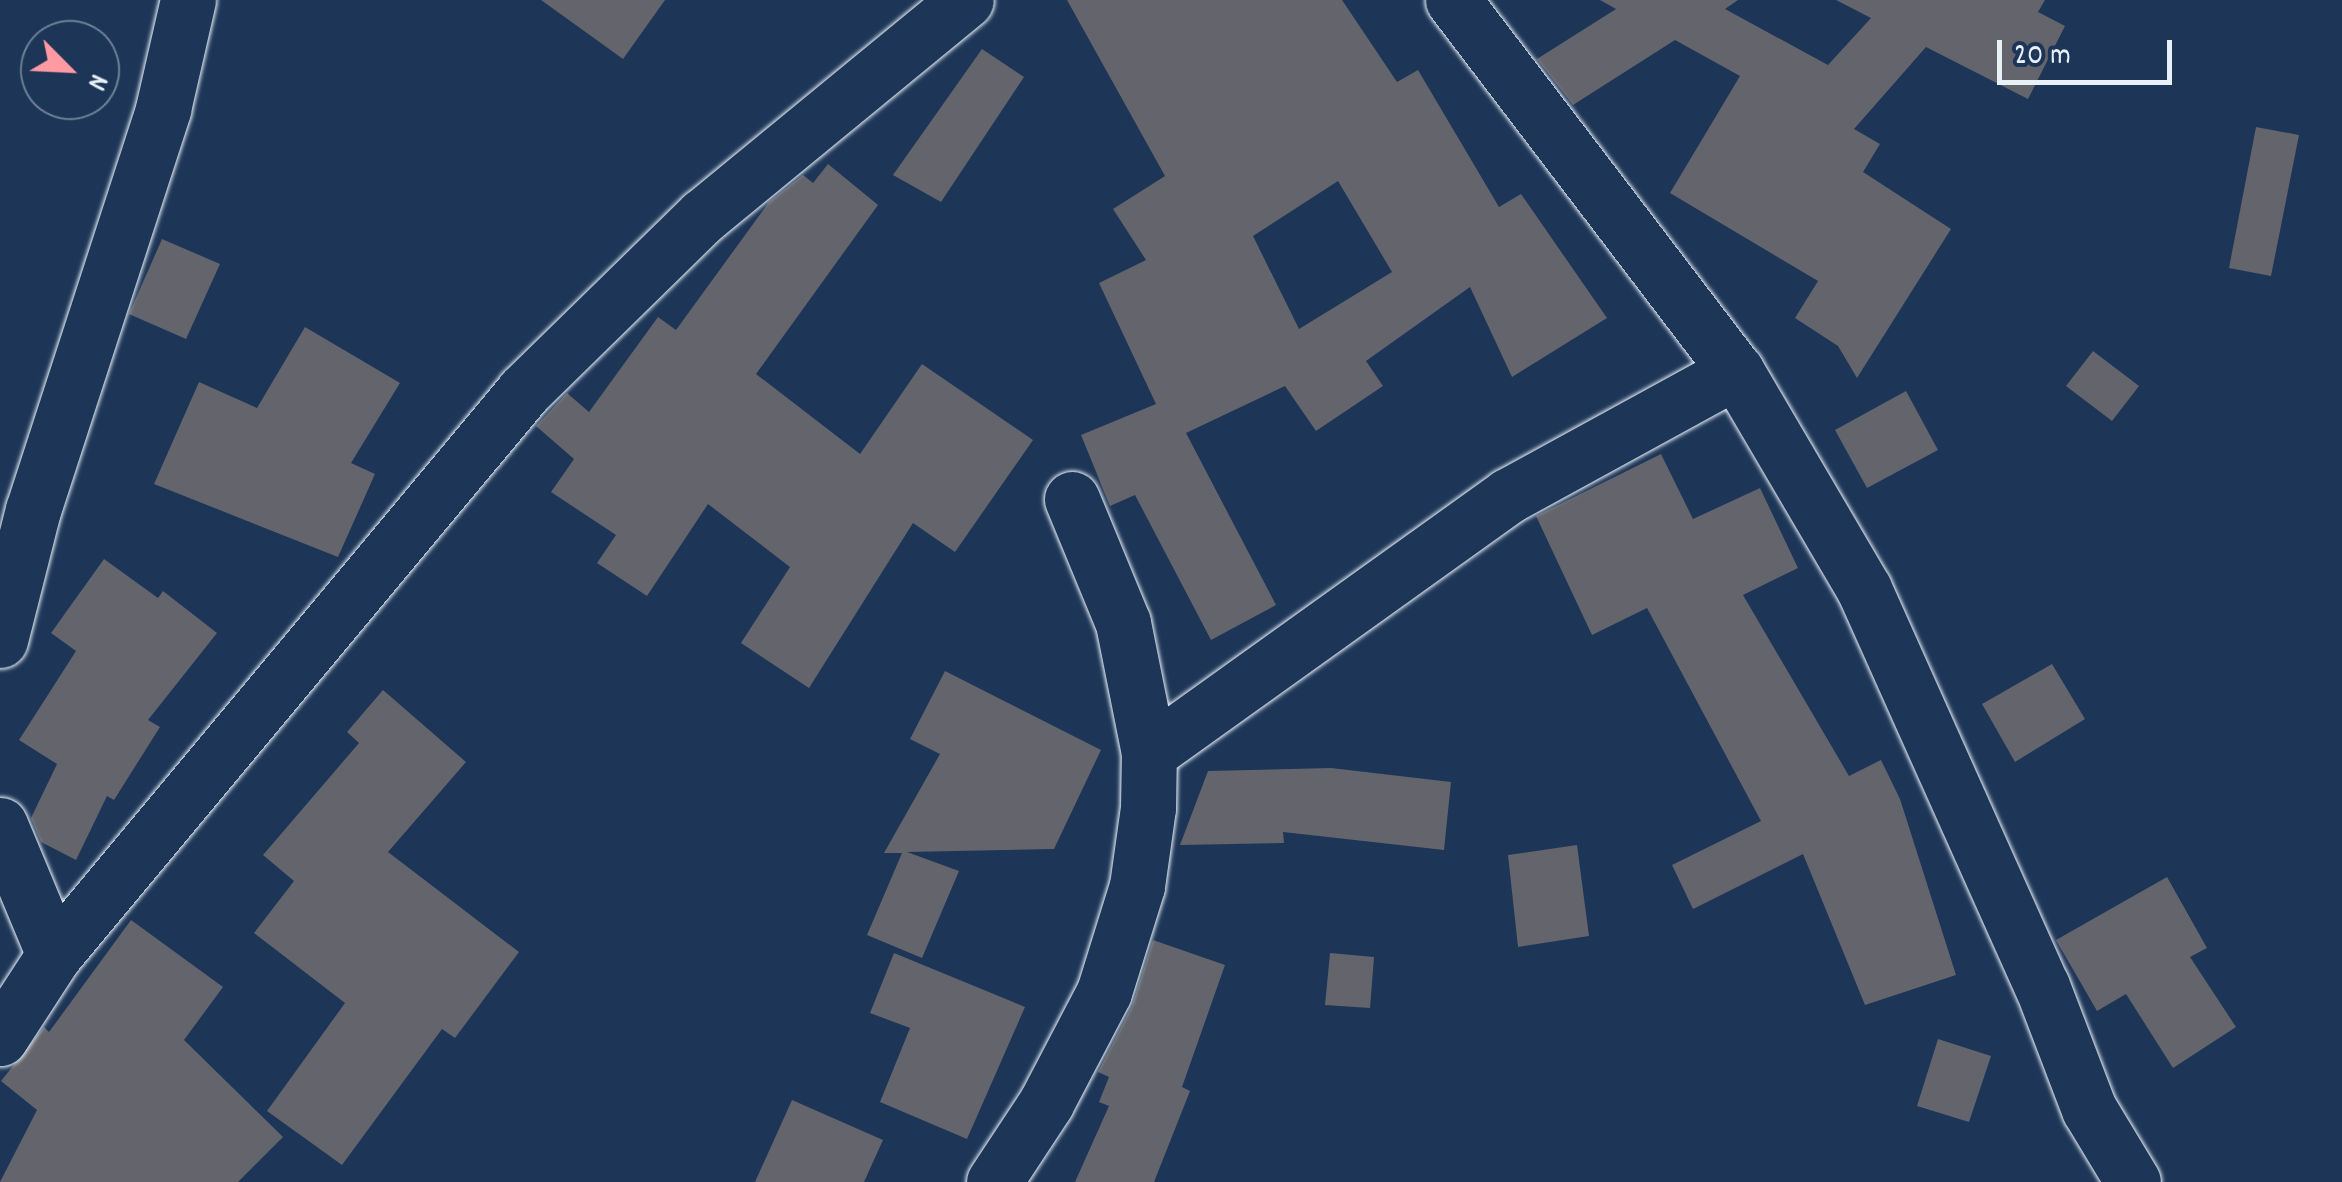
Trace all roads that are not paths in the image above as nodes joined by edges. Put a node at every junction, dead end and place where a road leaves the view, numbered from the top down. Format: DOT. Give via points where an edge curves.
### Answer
graph roads {
  1 [pos="188,0"];
  2 [pos="966,0"];
  3 [pos="1453,0"];
  4 [pos="1736,370"];
  5 [pos="1072,499"];
  6 [pos="0,640"];
  7 [pos="1148,753"];
  8 [pos="0,825"];
  9 [pos="54,956"];
  10 [pos="0,1038"];
  11 [pos="994,1182"];
  12 [pos="2133,1182"];
  1 -- 6 [label="street" via="158,126 33,510"];
  2 -- 9 [label="street" via="703,216 599,312 410,523"];
  3 -- 4 [label="street"];
  4 -- 7 [label="street" via="1508,496"];
  4 -- 12 [label="street" via="1864,589 2042,986 2089,1109"];
  5 -- 7 [label="street" via="1123,623"];
  7 -- 11 [label="street" via="1137,886 1104,992 1046,1104"];
  8 -- 9 [label="street"];
  9 -- 10 [label="street"];
}
